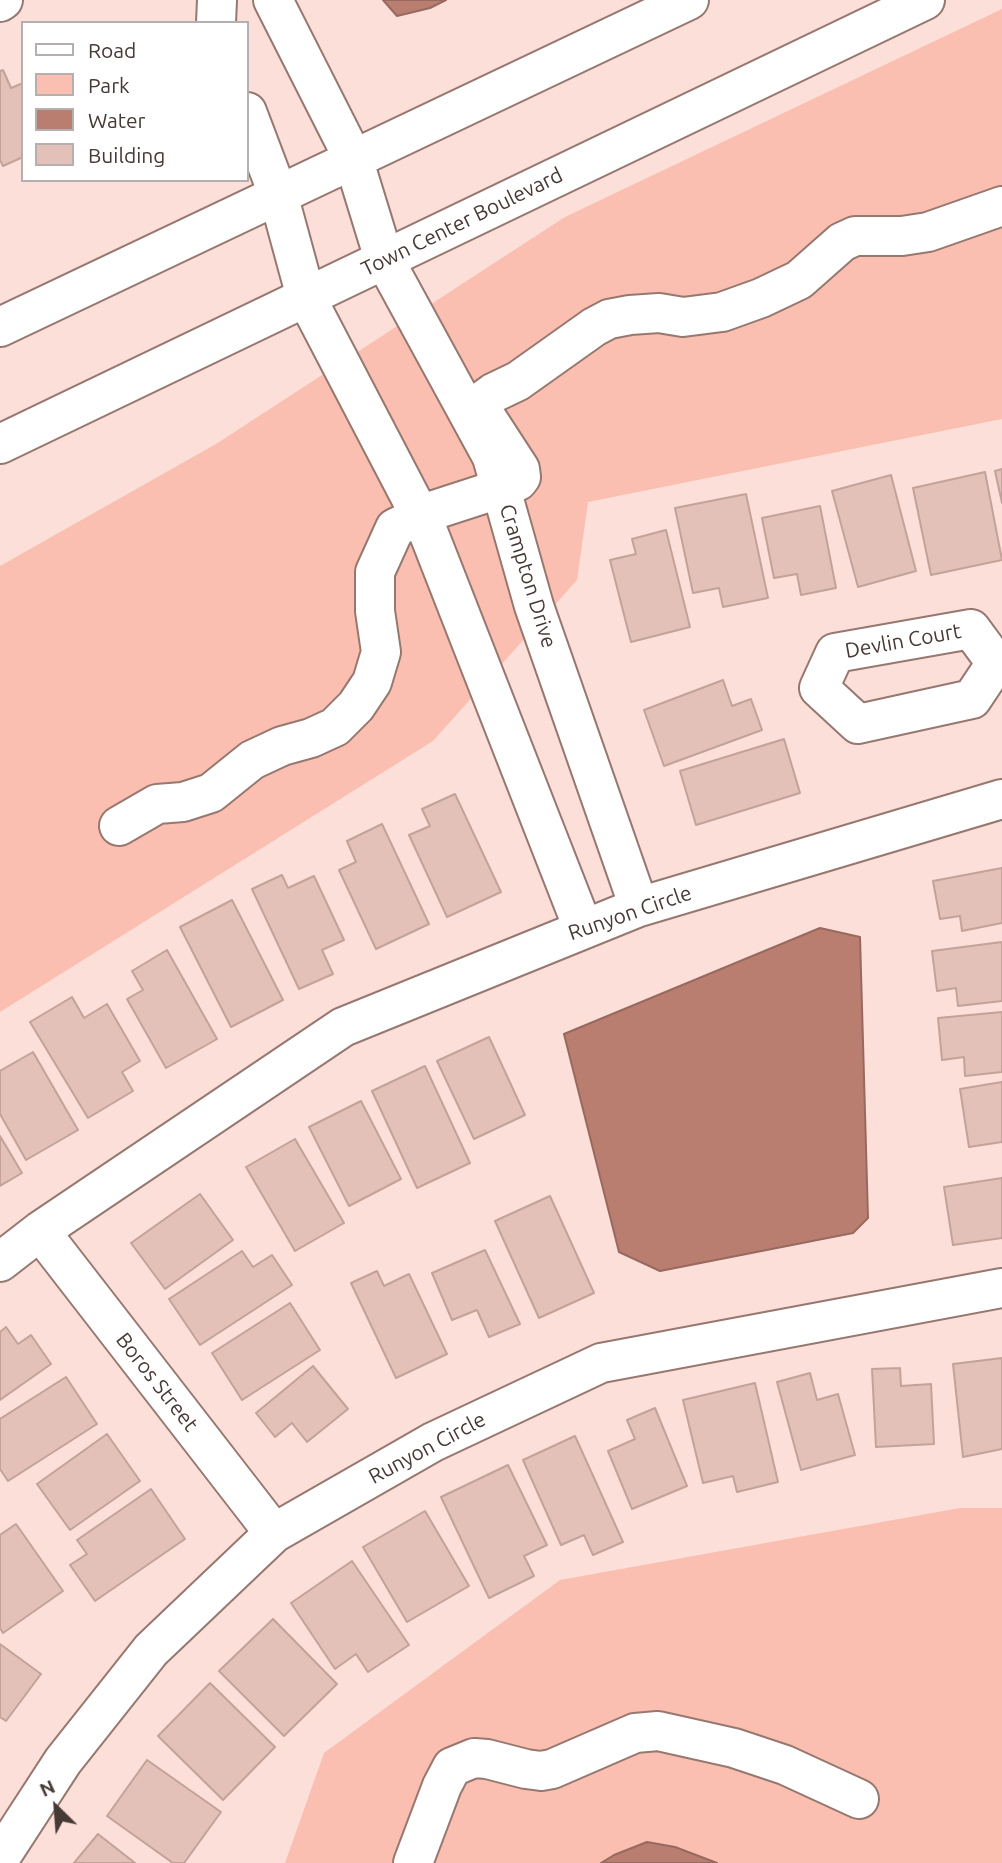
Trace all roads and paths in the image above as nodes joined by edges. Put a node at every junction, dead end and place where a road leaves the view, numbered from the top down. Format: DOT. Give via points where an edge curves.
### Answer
graph roads {
  1 [pos="217,0"];
  2 [pos="272,0"];
  3 [pos="689,0"];
  4 [pos="925,0"];
  5 [pos="216,21"];
  6 [pos="248,115"];
  7 [pos="353,158"];
  8 [pos="278,194"];
  9 [pos="1002,206"];
  10 [pos="384,260"];
  11 [pos="306,297"];
  12 [pos="0,327"];
  13 [pos="0,444"];
  14 [pos="503,496"];
  15 [pos="423,522"];
  16 [pos="1002,799"];
  17 [pos="119,826"];
  18 [pos="639,907"];
  19 [pos="583,928"];
  20 [pos="40,1231"];
  21 [pos="0,1262"];
  22 [pos="1002,1288"];
  23 [pos="274,1533"];
  24 [pos="859,1799"];
  25 [pos="0,1858"];
  26 [pos="413,1863"];
  1 -- 5 [label="street"];
  2 -- 7 [label="street, Crampton Drive"];
  3 -- 7 [label="street"];
  4 -- 10 [label="street, Town Center Boulevard"];
  6 -- 8 [label="street"];
  7 -- 8 [label="street"];
  7 -- 10 [label="street, Crampton Drive"];
  8 -- 11 [label="street"];
  8 -- 12 [label="street"];
  9 -- 14 [label="street" via="928,232 855,236 799,280 722,312 683,317 630,315 594,327 482,401 481,409 520,469 521,477"];
  10 -- 11 [label="street, Town Center Boulevard"];
  10 -- 14 [label="street, Crampton Drive" via="492,457"];
  11 -- 13 [label="street, Town Center Boulevard"];
  11 -- 15 [label="street"];
  14 -- 15 [label="street"];
  14 -- 18 [label="street, Crampton Drive" via="534,606"];
  15 -- 17 [label="street" via="395,528 374,572 381,652 372,682 335,727 252,760 211,793 157,804"];
  15 -- 19 [label="street"];
  16 -- 18 [label="street, Runyon Circle"];
  18 -- 19 [label="street, Runyon Circle"];
  19 -- 20 [label="street, Runyon Circle" via="343,1027"];
  20 -- 21 [label="street, Runyon Circle"];
  20 -- 23 [label="street, Boros Street"];
  22 -- 23 [label="street, Runyon Circle" via="601,1363 433,1442"];
  23 -- 25 [label="street, Runyon Circle" via="150,1650 63,1761"];
  24 -- 26 [label="street" via="785,1765 734,1748 658,1731 635,1733 552,1769 526,1769 474,1758 452,1767"];
}
